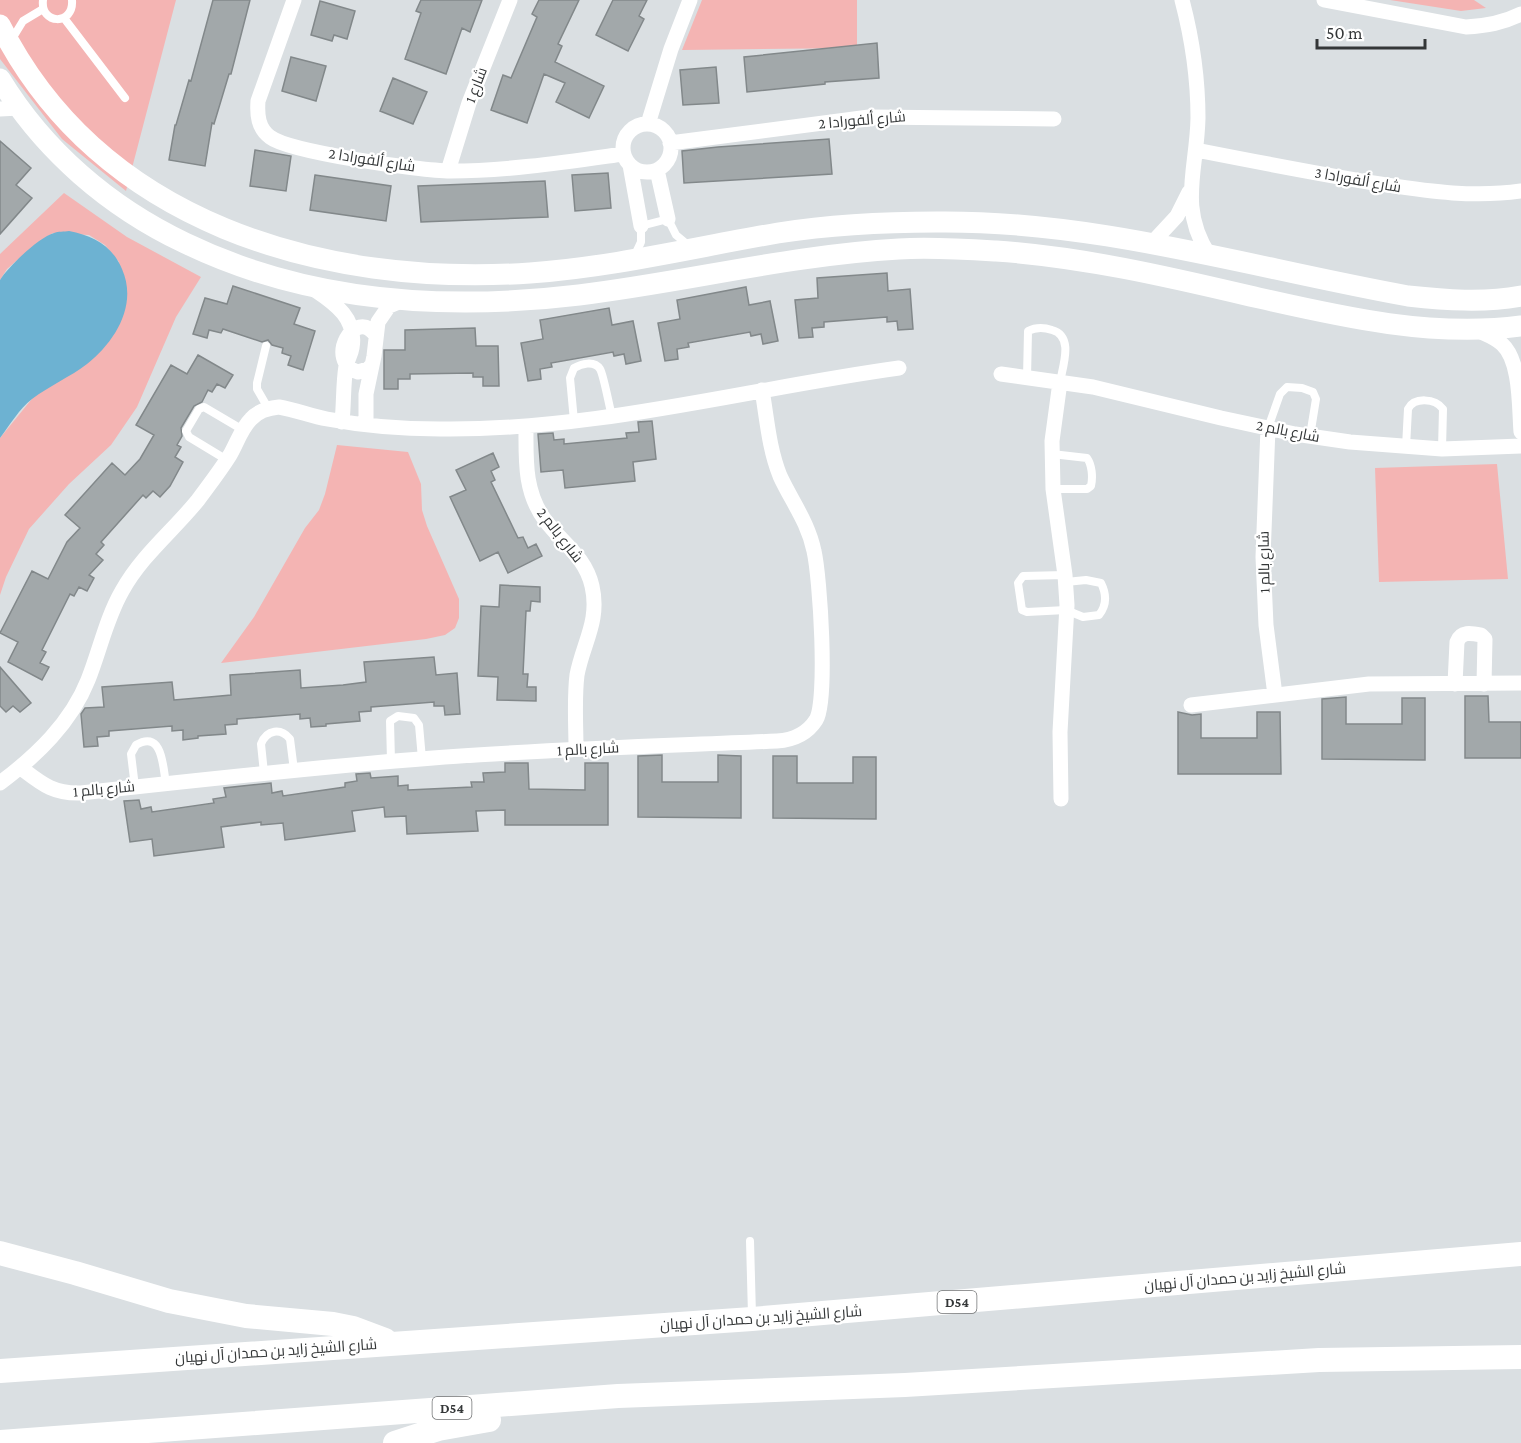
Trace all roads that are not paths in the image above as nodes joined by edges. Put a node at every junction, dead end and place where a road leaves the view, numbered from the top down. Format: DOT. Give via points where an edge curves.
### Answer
graph roads {
  1 [pos="43,0"];
  2 [pos="72,0"];
  3 [pos="294,0"];
  4 [pos="510,0"];
  5 [pos="690,0"];
  6 [pos="1182,0"];
  7 [pos="1324,0"];
  8 [pos="43,9"];
  9 [pos="1521,14"];
  10 [pos="64,18"];
  11 [pos="5,34"];
  12 [pos="0,79"];
  13 [pos="124,98"];
  14 [pos="9,109"];
  15 [pos="1054,119"];
  16 [pos="648,124"];
  17 [pos="670,143"];
  18 [pos="1196,150"];
  19 [pos="627,160"];
  20 [pos="657,170"];
  21 [pos="448,171"];
  22 [pos="1192,186"];
  23 [pos="1521,191"];
  24 [pos="132,214"];
  25 [pos="1177,216"];
  26 [pos="668,219"];
  27 [pos="1192,219"];
  28 [pos="925,222"];
  29 [pos="641,226"];
  30 [pos="253,241"];
  31 [pos="1151,243"];
  32 [pos="691,248"];
  33 [pos="873,250"];
  34 [pos="1209,255"];
  35 [pos="633,258"];
  36 [pos="1172,278"];
  37 [pos="1321,278"];
  38 [pos="310,286"];
  39 [pos="1521,296"];
  40 [pos="401,300"];
  41 [pos="1521,326"];
  42 [pos="1477,330"];
  43 [pos="351,332"];
  44 [pos="376,336"];
  45 [pos="266,346"];
  46 [pos="1517,360"];
  47 [pos="347,363"];
  48 [pos="371,366"];
  49 [pos="899,368"];
  50 [pos="1001,374"];
  51 [pos="1027,378"];
  52 [pos="1060,382"];
  53 [pos="762,390"];
  54 [pos="1519,400"];
  55 [pos="268,408"];
  56 [pos="612,416"];
  57 [pos="574,421"];
  58 [pos="342,422"];
  59 [pos="366,424"];
  60 [pos="525,427"];
  61 [pos="1268,428"];
  62 [pos="243,430"];
  63 [pos="1521,432"];
  64 [pos="1310,436"];
  65 [pos="1521,446"];
  66 [pos="1406,447"];
  67 [pos="1442,449"];
  68 [pos="1052,454"];
  69 [pos="226,460"];
  70 [pos="1053,489"];
  71 [pos="1065,578"];
  72 [pos="1066,610"];
  73 [pos="1521,683"];
  74 [pos="1455,684"];
  75 [pos="1484,684"];
  76 [pos="1275,695"];
  77 [pos="1191,705"];
  78 [pos="576,749"];
  79 [pos="422,759"];
  80 [pos="391,761"];
  81 [pos="21,768"];
  82 [pos="294,770"];
  83 [pos="264,773"];
  84 [pos="0,783"];
  85 [pos="166,784"];
  86 [pos="135,787"];
  87 [pos="1061,799"];
  88 [pos="750,1241"];
  89 [pos="0,1254"];
  90 [pos="1515,1257"];
  91 [pos="752,1319"];
  92 [pos="393,1343"];
  93 [pos="1521,1357"];
  94 [pos="0,1371"];
  95 [pos="618,1396"];
  96 [pos="0,1442"];
  97 [pos="395,1443"];
  1 -- 8 [label="lane"];
  2 -- 10 [label="lane" via="71,10"];
  3 -- 21 [label="street, شارع ألفورادا 2" via="258,100 259,123 265,132 273,140 337,156"];
  4 -- 21 [label="street, شارع 1" via="469,103"];
  5 -- 16 [label="street"];
  6 -- 18 [label="street" via="1196,81"];
  7 -- 9 [label="street" via="1466,27 1503,22"];
  8 -- 10 [label="lane" via="54,19"];
  8 -- 11 [label="lane"];
  10 -- 13 [label="lane"];
  11 -- 30 [label="street" via="58,111 115,166 177,207"];
  12 -- 14 [label="street"];
  14 -- 24 [label="street"];
  15 -- 17 [label="street, شارع ألفورادا 2" via="869,117"];
  16 -- 17 [label="street" via="662,130"];
  16 -- 19 [label="street" via="628,133 624,140"];
  17 -- 20 [label="street" via="668,159"];
  18 -- 22 [label="street"];
  18 -- 23 [label="street, شارع ألفورادا 3" via="1428,191 1497,195"];
  19 -- 20 [label="street" via="646,172"];
  19 -- 21 [label="street, شارع ألفورادا 2"];
  19 -- 29 [label="street"];
  20 -- 26 [label="street"];
  22 -- 25 [label="street"];
  22 -- 27 [label="street"];
  24 -- 30 [label="street" via="238,254 248,252"];
  24 -- 38 [label="street" via="219,259"];
  25 -- 27 [label="street"];
  25 -- 31 [label="street"];
  26 -- 29 [label="lane"];
  26 -- 32 [label="lane" via="676,235"];
  27 -- 34 [label="street"];
  28 -- 31 [label="street" via="1017,225"];
  28 -- 32 [label="street" via="783,232"];
  28 -- 33 [label="street" via="913,232 882,235"];
  29 -- 35 [label="lane" via="641,242"];
  30 -- 35 [label="street" via="320,260 436,274 531,273"];
  31 -- 34 [label="street"];
  32 -- 35 [label="street"];
  33 -- 36 [label="street" via="945,248 1022,253"];
  33 -- 40 [label="street" via="582,295 481,303"];
  34 -- 37 [label="street"];
  36 -- 37 [label="street" via="1309,298 1319,295"];
  36 -- 42 [label="street" via="1356,319"];
  37 -- 39 [label="street" via="1444,300"];
  38 -- 40 [label="street"];
  38 -- 43 [label="street" via="340,308"];
  40 -- 44 [label="street" via="384,310"];
  41 -- 42 [label="street"];
  42 -- 46 [label="street" via="1504,345"];
  43 -- 44 [label="street" via="364,327"];
  43 -- 47 [label="street" via="352,351"];
  44 -- 48 [label="street"];
  45 -- 55 [label="lane" via="257,383"];
  46 -- 54 [label="street"];
  47 -- 48 [label="street" via="358,372"];
  47 -- 58 [label="street"];
  48 -- 59 [label="street"];
  49 -- 53 [label="street"];
  50 -- 51 [label="street, شارع بالم 2"];
  51 -- 52 [label="street, شارع بالم 2"];
  51 -- 52 [label="lane" via="1028,331 1046,328 1065,338"];
  52 -- 61 [label="street, شارع بالم 2"];
  52 -- 68 [label="street"];
  53 -- 56 [label="street"];
  53 -- 78 [label="street, شارع بالم 1" via="780,475 804,518 816,559 822,698 816,720 809,729 789,740"];
  54 -- 63 [label="street"];
  55 -- 58 [label="street" via="290,409"];
  55 -- 62 [label="street"];
  56 -- 57 [label="street"];
  56 -- 57 [label="lane" via="600,370 582,364 574,368 570,378"];
  57 -- 60 [label="street"];
  58 -- 59 [label="street"];
  59 -- 60 [label="street" via="439,429"];
  60 -- 78 [label="street, شارع بالم 2" via="532,496 544,519 581,559 594,599 592,627 577,678"];
  61 -- 64 [label="street, شارع بالم 2"];
  61 -- 64 [label="lane" via="1280,394 1287,387 1302,388 1313,392 1316,399"];
  61 -- 76 [label="street, شارع بالم 1" via="1263,557"];
  62 -- 69 [label="street"];
  62 -- 69 [label="lane" via="204,407 198,409 186,430 191,439"];
  64 -- 66 [label="street, شارع بالم 2"];
  65 -- 67 [label="street, شارع بالم 2"];
  66 -- 67 [label="street, شارع بالم 2"];
  66 -- 67 [label="lane" via="1408,409 1415,402 1428,401 1437,402 1443,409"];
  68 -- 70 [label="street"];
  68 -- 70 [label="lane" via="1087,458 1092,483 1087,489"];
  69 -- 81 [label="street" via="196,502 132,574 76,703 51,739"];
  70 -- 71 [label="street"];
  71 -- 72 [label="street"];
  71 -- 72 [label="lane" via="1092,581 1101,584 1105,591 1105,608 1099,615 1083,617"];
  71 -- 72 [label="lane" via="1023,576 1018,583 1022,610"];
  72 -- 87 [label="street"];
  73 -- 75 [label="street"];
  74 -- 75 [label="street"];
  74 -- 75 [label="street" via="1457,642 1466,633 1481,634 1485,639"];
  74 -- 76 [label="street" via="1369,684"];
  76 -- 77 [label="street"];
  78 -- 79 [label="street, شارع بالم 1"];
  79 -- 80 [label="street, شارع بالم 1"];
  79 -- 80 [label="lane" via="419,725 414,718 398,716 390,721"];
  80 -- 82 [label="street, شارع بالم 1"];
  81 -- 84 [label="street"];
  81 -- 86 [label="street, شارع بالم 1" via="60,792"];
  82 -- 83 [label="street, شارع بالم 1"];
  82 -- 83 [label="lane" via="290,740 286,734 274,731 261,744"];
  83 -- 85 [label="street, شارع بالم 1"];
  85 -- 86 [label="street, شارع بالم 1"];
  85 -- 86 [label="lane" via="160,749 146,741 136,745 131,754"];
  88 -- 91 [label="lane"];
  89 -- 92 [label="main road" via="170,1301 246,1316 333,1324"];
  90 -- 91 [label="main road, شارع الشيخ زايد بن حمدان آل نهيان / D54"];
  91 -- 92 [label="main road, شارع الشيخ زايد بن حمدان آل نهيان / D54"];
  92 -- 94 [label="main road, شارع الشيخ زايد بن حمدان آل نهيان / D54"];
  93 -- 95 [label="main road, D54" via="1319,1360 905,1385"];
  95 -- 96 [label="main road, D54"];
  95 -- 97 [label="main road" via="450,1426"];
}
